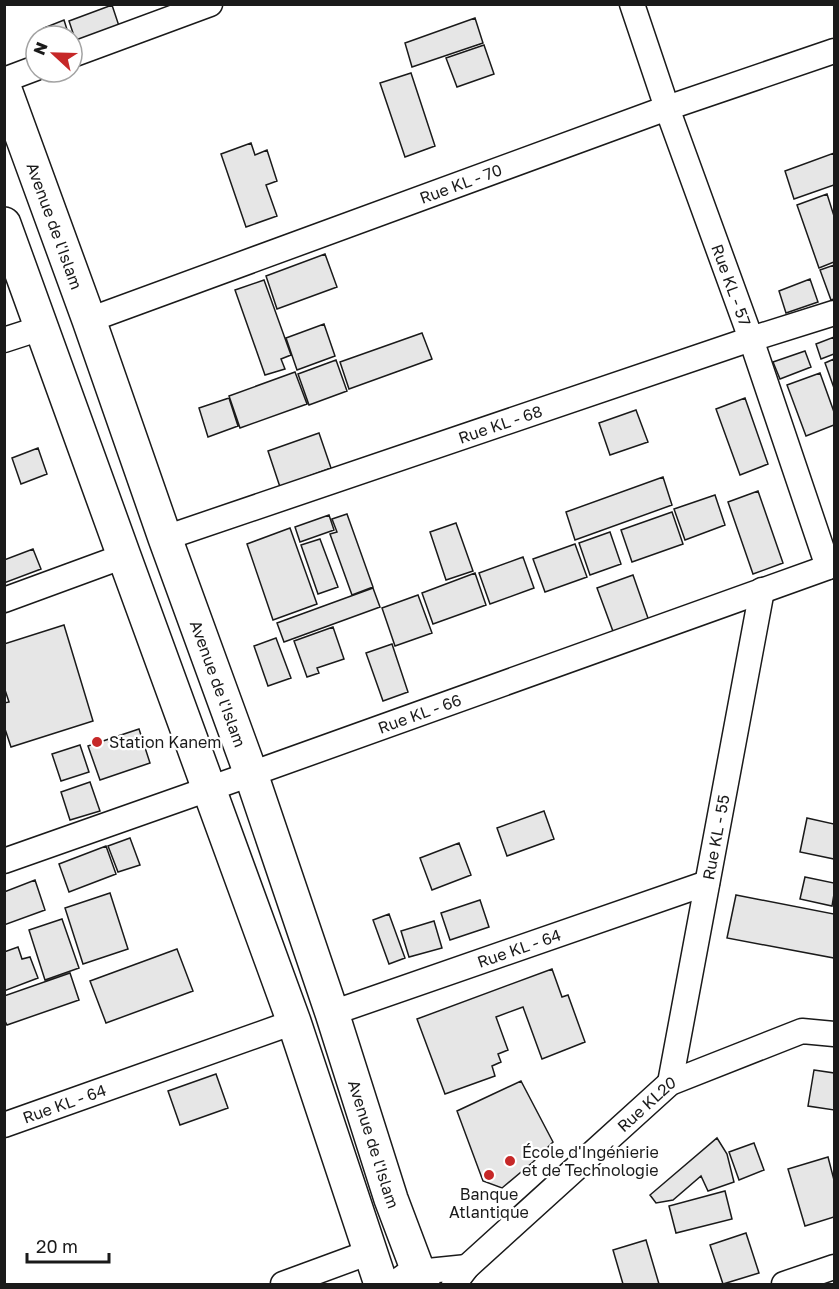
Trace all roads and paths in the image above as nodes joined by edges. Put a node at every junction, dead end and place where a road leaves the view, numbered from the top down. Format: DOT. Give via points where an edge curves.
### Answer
graph roads {
  1 [pos="210,4"];
  2 [pos="632,4"];
  3 [pos="84,51"];
  4 [pos="834,51"];
  5 [pos="24,73"];
  6 [pos="4,80"];
  7 [pos="4,87"];
  8 [pos="667,108"];
  9 [pos="4,224"];
  10 [pos="834,313"];
  11 [pos="89,320"];
  12 [pos="41,328"];
  13 [pos="751,339"];
  14 [pos="4,340"];
  15 [pos="165,538"];
  16 [pos="124,556"];
  17 [pos="831,566"];
  18 [pos="762,590"];
  19 [pos="4,600"];
  20 [pos="251,774"];
  21 [pos="209,788"];
  22 [pos="4,861"];
  23 [pos="707,883"];
  24 [pos="332,1013"];
  25 [pos="294,1022"];
  26 [pos="834,1034"];
  27 [pos="670,1083"];
  28 [pos="4,1125"];
  29 [pos="370,1252"];
  30 [pos="834,1267"];
  31 [pos="460,1276"];
  32 [pos="414,1280"];
  33 [pos="283,1284"];
  34 [pos="381,1284"];
  35 [pos="784,1284"];
  1 -- 3 [label="street"];
  2 -- 8 [label="street, Rue KL - 57"];
  4 -- 8 [label="street, Rue KL - 70"];
  5 -- 6 [label="street"];
  7 -- 11 [label="main road, Avenue de l'Islam"];
  8 -- 11 [label="street, Rue KL - 70"];
  8 -- 13 [label="street, Rue KL - 57"];
  9 -- 12 [label="main road"];
  10 -- 13 [label="street, Rue KL - 68"];
  11 -- 15 [label="main road, Avenue de l'Islam"];
  12 -- 14 [label="street"];
  12 -- 16 [label="main road"];
  13 -- 15 [label="street, Rue KL - 68"];
  13 -- 17 [label="street, Rue KL - 57"];
  15 -- 20 [label="main road, Avenue de l'Islam"];
  16 -- 19 [label="street"];
  16 -- 21 [label="main road"];
  17 -- 18 [label="street, Rue KL - 66"];
  18 -- 20 [label="street, Rue KL - 66"];
  18 -- 23 [label="street, Rue KL - 55"];
  20 -- 21 [label="street, Rue KL - 66"];
  20 -- 24 [label="main road, Avenue de l'Islam"];
  21 -- 22 [label="street, Rue KL - 66"];
  21 -- 25 [label="main road"];
  23 -- 24 [label="street, Rue KL - 64"];
  23 -- 27 [label="street, Rue KL - 55"];
  24 -- 32 [label="main road, Avenue de l'Islam"];
  25 -- 28 [label="street, Rue KL - 64"];
  25 -- 29 [label="main road"];
  26 -- 27 [label="street, Rue KL20" via="802,1031"];
  27 -- 31 [label="street, Rue KL20"];
  29 -- 33 [label="street"];
  29 -- 34 [label="main road"];
  30 -- 35 [label="street"];
  31 -- 32 [label="street"];
}
